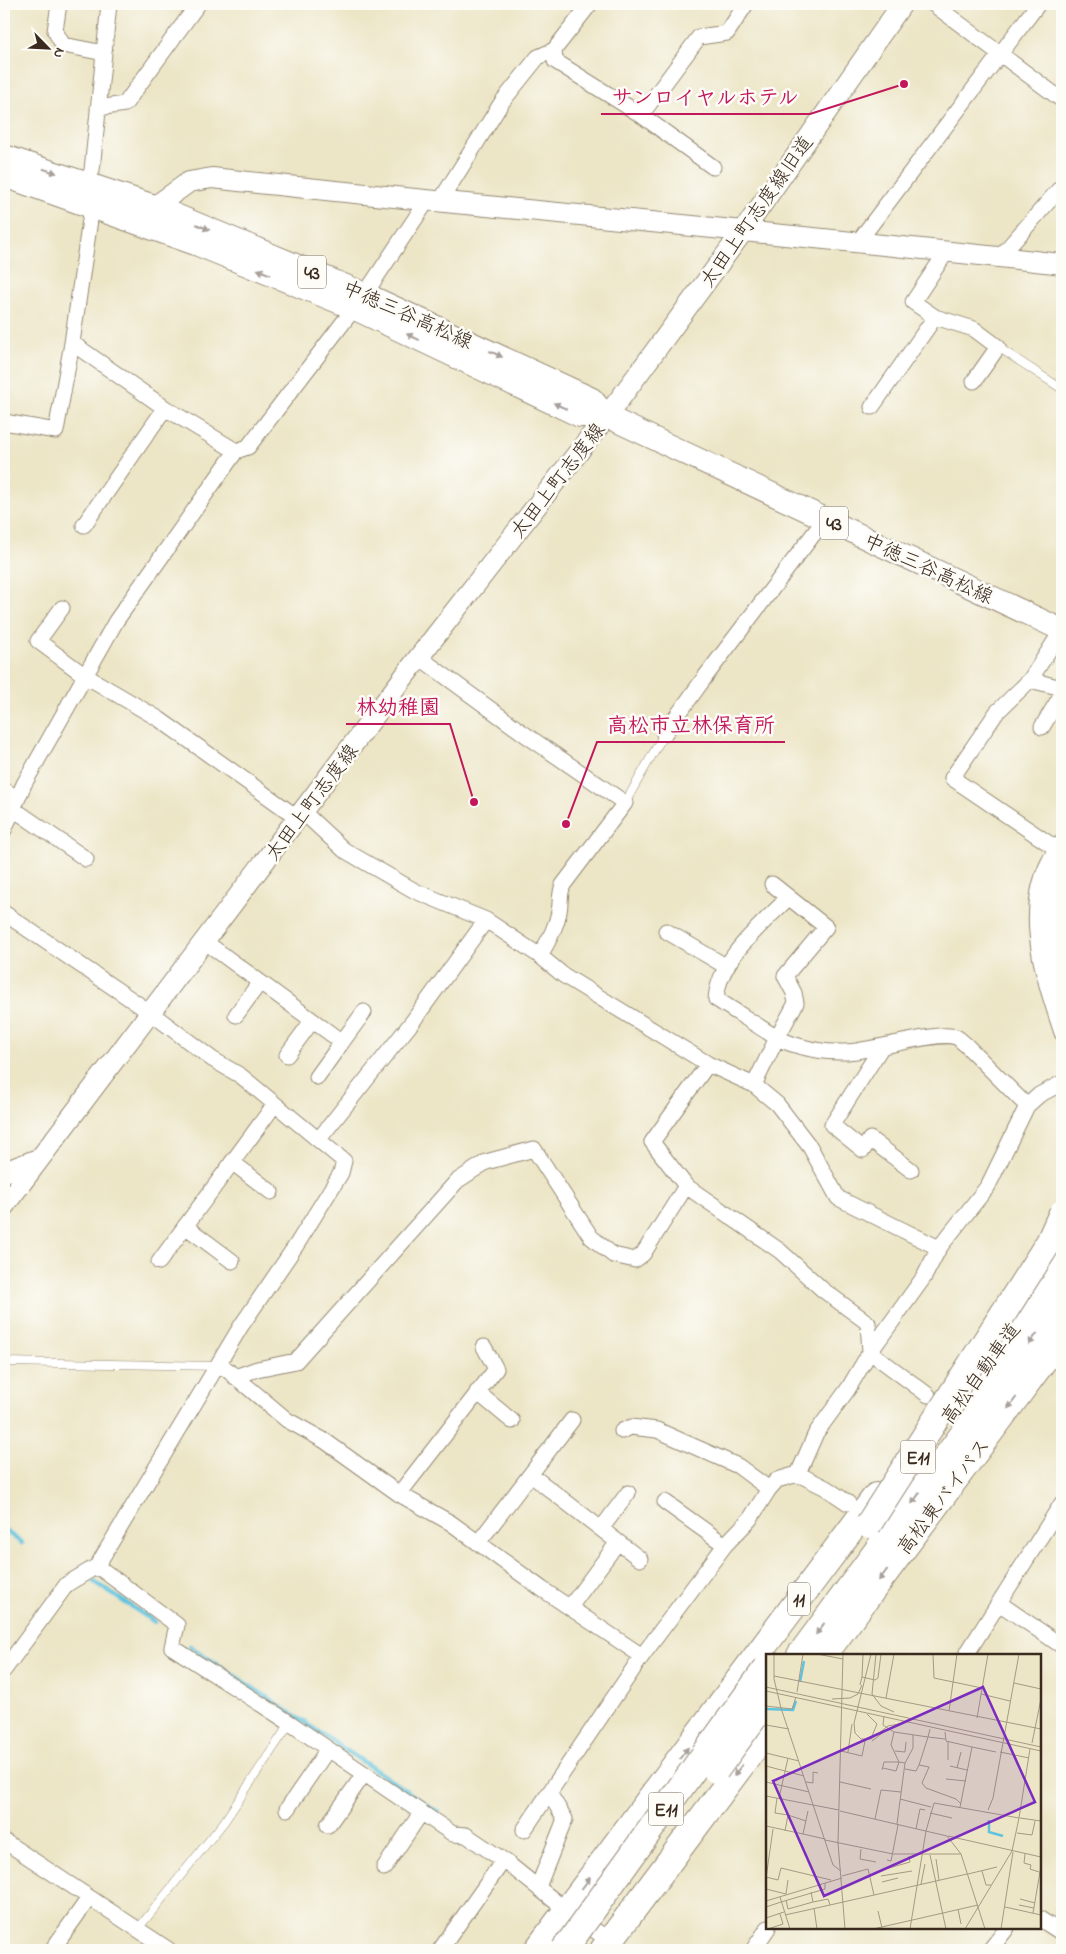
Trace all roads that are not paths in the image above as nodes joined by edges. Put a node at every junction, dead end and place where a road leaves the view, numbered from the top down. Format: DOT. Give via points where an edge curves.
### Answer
graph roads {
  1 [pos="60,4"];
  2 [pos="109,4"];
  3 [pos="198,4"];
  4 [pos="590,4"];
  5 [pos="746,4"];
  6 [pos="902,4"];
  7 [pos="933,4"];
  8 [pos="1038,4"];
  9 [pos="554,50"];
  10 [pos="104,53"];
  11 [pos="1001,55"];
  12 [pos="1062,100"];
  13 [pos="98,108"];
  14 [pos="641,116"];
  15 [pos="4,156"];
  16 [pos="713,167"];
  17 [pos="4,176"];
  18 [pos="1062,186"];
  19 [pos="87,197"];
  20 [pos="433,202"];
  21 [pos="154,206"];
  22 [pos="132,221"];
  23 [pos="744,230"];
  24 [pos="858,242"];
  25 [pos="946,251"];
  26 [pos="1000,257"];
  27 [pos="1062,264"];
  28 [pos="359,301"];
  29 [pos="935,317"];
  30 [pos="72,344"];
  31 [pos="998,347"];
  32 [pos="974,382"];
  33 [pos="1062,389"];
  34 [pos="872,407"];
  35 [pos="164,408"];
  36 [pos="606,416"];
  37 [pos="4,422"];
  38 [pos="236,451"];
  39 [pos="825,519"];
  40 [pos="84,525"];
  41 [pos="62,608"];
  42 [pos="1062,630"];
  43 [pos="419,657"];
  44 [pos="84,675"];
  45 [pos="1030,680"];
  46 [pos="1062,688"];
  47 [pos="1062,694"];
  48 [pos="1042,727"];
  49 [pos="664,734"];
  50 [pos="4,790"];
  51 [pos="15,803"];
  52 [pos="625,803"];
  53 [pos="301,815"];
  54 [pos="4,830"];
  55 [pos="1060,852"];
  56 [pos="86,859"];
  57 [pos="772,884"];
  58 [pos="789,898"];
  59 [pos="4,913"];
  60 [pos="486,920"];
  61 [pos="666,931"];
  62 [pos="204,942"];
  63 [pos="540,956"];
  64 [pos="727,967"];
  65 [pos="260,982"];
  66 [pos="1062,990"];
  67 [pos="364,1012"];
  68 [pos="151,1013"];
  69 [pos="236,1015"];
  70 [pos="312,1020"];
  71 [pos="1062,1033"];
  72 [pos="777,1038"];
  73 [pos="342,1042"];
  74 [pos="881,1048"];
  75 [pos="287,1056"];
  76 [pos="708,1064"];
  77 [pos="317,1077"];
  78 [pos="1062,1083"];
  79 [pos="754,1085"];
  80 [pos="275,1104"];
  81 [pos="1028,1106"];
  82 [pos="319,1139"];
  83 [pos="38,1159"];
  84 [pos="232,1162"];
  85 [pos="911,1170"];
  86 [pos="4,1172"];
  87 [pos="686,1186"];
  88 [pos="271,1192"];
  89 [pos="4,1206"];
  90 [pos="1062,1213"];
  91 [pos="185,1226"];
  92 [pos="939,1248"];
  93 [pos="1062,1248"];
  94 [pos="232,1261"];
  95 [pos="159,1262"];
  96 [pos="1062,1262"];
  97 [pos="1062,1300"];
  98 [pos="1062,1336"];
  99 [pos="484,1347"];
  100 [pos="870,1352"];
  101 [pos="4,1362"];
  102 [pos="218,1365"];
  103 [pos="235,1376"];
  104 [pos="477,1392"];
  105 [pos="928,1395"];
  106 [pos="512,1420"];
  107 [pos="572,1420"];
  108 [pos="622,1431"];
  109 [pos="531,1474"];
  110 [pos="798,1474"];
  111 [pos="769,1489"];
  112 [pos="628,1493"];
  113 [pos="399,1494"];
  114 [pos="664,1502"];
  115 [pos="848,1503"];
  116 [pos="1062,1503"];
  117 [pos="868,1525"];
  118 [pos="601,1529"];
  119 [pos="618,1542"];
  120 [pos="478,1543"];
  121 [pos="725,1546"];
  122 [pos="640,1559"];
  123 [pos="97,1566"];
  124 [pos="999,1603"];
  125 [pos="570,1607"];
  126 [pos="1062,1646"];
  127 [pos="777,1654"];
  128 [pos="801,1654"];
  129 [pos="825,1654"];
  130 [pos="967,1654"];
  131 [pos="642,1656"];
  132 [pos="766,1668"];
  133 [pos="4,1670"];
  134 [pos="766,1701"];
  135 [pos="290,1723"];
  136 [pos="766,1732"];
  137 [pos="328,1749"];
  138 [pos="364,1774"];
  139 [pos="550,1793"];
  140 [pos="287,1809"];
  141 [pos="421,1812"];
  142 [pos="328,1825"];
  143 [pos="524,1830"];
  144 [pos="4,1840"];
  145 [pos="503,1861"];
  146 [pos="384,1868"];
  147 [pos="538,1887"];
  148 [pos="89,1898"];
  149 [pos="566,1910"];
  150 [pos="1041,1920"];
  151 [pos="767,1929"];
  152 [pos="1006,1929"];
  153 [pos="137,1930"];
  154 [pos="1062,1934"];
  155 [pos="612,1947"];
  156 [pos="52,1950"];
  157 [pos="169,1950"];
  158 [pos="440,1950"];
  159 [pos="536,1950"];
  160 [pos="564,1950"];
  161 [pos="583,1950"];
  162 [pos="753,1950"];
  163 [pos="990,1950"];
  1 -- 10 [label="street" via="55,31 63,45"];
  2 -- 10 [label="street"];
  3 -- 13 [label="street" via="125,104"];
  4 -- 9 [label="street"];
  5 -- 14 [label="street" via="726,33 699,37"];
  6 -- 23 [label="street, 太田上町志度線旧道"];
  7 -- 11 [label="street"];
  8 -- 11 [label="street"];
  9 -- 14 [label="street" via="555,61"];
  9 -- 20 [label="street" via="538,57 502,102 479,143"];
  10 -- 13 [label="street"];
  11 -- 12 [label="street"];
  11 -- 24 [label="street"];
  13 -- 19 [label="street"];
  14 -- 16 [label="street"];
  15 -- 19 [label="main road, 中徳三谷高松線 / 43, one-way"];
  17 -- 19 [label="main road, 中徳三谷高松線 / 43"];
  18 -- 26 [label="street"];
  19 -- 21 [label="main road, 中徳三谷高松線 / 43"];
  19 -- 22 [label="main road, 中徳三谷高松線 / 43"];
  19 -- 30 [label="street"];
  20 -- 21 [label="street" via="212,178 188,182"];
  20 -- 23 [label="street"];
  20 -- 28 [label="street"];
  21 -- 22 [label="street"];
  21 -- 28 [label="main road, 中徳三谷高松線 / 43, one-way"];
  28 -- 22 [label="main road, 中徳三谷高松線 / 43, one-way"];
  23 -- 24 [label="street"];
  23 -- 36 [label="street, 太田上町志度線旧道"];
  24 -- 25 [label="street"];
  25 -- 26 [label="street"];
  25 -- 29 [label="street" via="913,302"];
  26 -- 27 [label="street"];
  28 -- 36 [label="main road, 中徳三谷高松線 / 43" via="580,416"];
  28 -- 38 [label="street" via="248,446"];
  29 -- 31 [label="street" via="974,330"];
  29 -- 34 [label="street"];
  30 -- 35 [label="street"];
  30 -- 37 [label="street" via="56,431"];
  31 -- 32 [label="street"];
  31 -- 33 [label="lane"];
  35 -- 38 [label="street"];
  35 -- 40 [label="street"];
  36 -- 39 [label="main road, 中徳三谷高松線 / 43"];
  36 -- 43 [label="street, 太田上町志度線"];
  38 -- 44 [label="street" via="116,621"];
  39 -- 42 [label="main road, 中徳三谷高松線 / 43"];
  39 -- 49 [label="street"];
  41 -- 44 [label="street" via="38,642"];
  42 -- 45 [label="street"];
  43 -- 52 [label="street"];
  43 -- 53 [label="street, 太田上町志度線"];
  44 -- 51 [label="street"];
  44 -- 53 [label="street" via="159,720"];
  45 -- 46 [label="street"];
  45 -- 55 [label="street" via="997,712 952,778"];
  47 -- 48 [label="street"];
  49 -- 52 [label="lane"];
  50 -- 51 [label="street"];
  51 -- 54 [label="street"];
  51 -- 56 [label="street"];
  52 -- 63 [label="street" via="563,885 555,927"];
  53 -- 60 [label="street" via="344,850 398,882"];
  53 -- 62 [label="street, 太田上町志度線"];
  55 -- 66 [label="highway" via="1050,904 1052,947"];
  55 -- 71 [label="street" via="1043,877 1036,910 1036,942"];
  57 -- 58 [label="street"];
  58 -- 64 [label="street" via="747,939"];
  58 -- 72 [label="street" via="826,927 785,976 796,1003"];
  59 -- 68 [label="street"];
  60 -- 63 [label="street"];
  60 -- 82 [label="street" via="413,1020"];
  61 -- 64 [label="street"];
  62 -- 65 [label="street"];
  62 -- 68 [label="street, 太田上町志度線"];
  63 -- 76 [label="street" via="563,975"];
  64 -- 72 [label="street" via="716,1000"];
  65 -- 69 [label="street"];
  65 -- 70 [label="street"];
  67 -- 73 [label="street"];
  68 -- 80 [label="street"];
  68 -- 83 [label="street, 太田上町志度線"];
  70 -- 73 [label="street"];
  70 -- 75 [label="street"];
  72 -- 74 [label="street" via="790,1044 844,1052"];
  72 -- 79 [label="street"];
  73 -- 77 [label="street"];
  74 -- 81 [label="street" via="938,1035 955,1037"];
  74 -- 85 [label="street" via="832,1125 863,1150 870,1139"];
  76 -- 79 [label="street"];
  76 -- 87 [label="street" via="652,1142"];
  78 -- 81 [label="street" via="1039,1095"];
  79 -- 92 [label="street" via="777,1104 810,1147 838,1198"];
  80 -- 82 [label="street"];
  80 -- 84 [label="street"];
  81 -- 92 [label="street" via="988,1186"];
  82 -- 102 [label="street" via="344,1161 341,1173"];
  83 -- 86 [label="street"];
  83 -- 89 [label="street, 太田上町志度線"];
  84 -- 88 [label="street"];
  84 -- 91 [label="street"];
  87 -- 100 [label="street" via="780,1250 823,1290 868,1324"];
  87 -- 103 [label="street" via="643,1254 635,1260 613,1256 592,1237 534,1150 486,1162 456,1182 296,1361"];
  90 -- 117 [label="highway, bridge" via="1049,1242"];
  91 -- 94 [label="street"];
  91 -- 95 [label="street"];
  92 -- 100 [label="street" via="924,1277"];
  149 -- 93 [label="highway, 11, one-way"];
  96 -- 117 [label="highway, 高松自動車道 / E11, bridge"];
  97 -- 128 [label="highway, 高松自動車道 / E11, one-way"];
  98 -- 129 [label="highway, 高松東バイパス, one-way"];
  99 -- 104 [label="street" via="496,1369"];
  100 -- 105 [label="street"];
  100 -- 110 [label="street" via="816,1434"];
  101 -- 102 [label="lane"];
  102 -- 103 [label="street"];
  102 -- 123 [label="street"];
  103 -- 113 [label="street" via="287,1420 325,1440"];
  104 -- 106 [label="street"];
  104 -- 113 [label="street"];
  107 -- 109 [label="street"];
  108 -- 111 [label="street" via="631,1428 657,1430 738,1466"];
  109 -- 118 [label="street"];
  109 -- 120 [label="street"];
  110 -- 111 [label="street" via="777,1480"];
  110 -- 115 [label="street"];
  111 -- 121 [label="street" via="750,1519"];
  112 -- 118 [label="street"];
  113 -- 120 [label="street" via="451,1523"];
  114 -- 121 [label="street"];
  116 -- 124 [label="street"];
  117 -- 127 [label="highway, 高松自動車道 / E11"];
  118 -- 119 [label="street"];
  119 -- 122 [label="street"];
  119 -- 125 [label="street"];
  120 -- 125 [label="street"];
  121 -- 131 [label="street"];
  123 -- 133 [label="street" via="67,1584"];
  123 -- 135 [label="street" via="177,1625 172,1647"];
  124 -- 126 [label="street"];
  124 -- 130 [label="street"];
  125 -- 131 [label="street"];
  131 -- 139 [label="street"];
  132 -- 160 [label="highway, E11, bridge"];
  134 -- 161 [label="highway, E11, bridge"];
  135 -- 137 [label="street"];
  135 -- 153 [label="lane" via="224,1822"];
  136 -- 155 [label="highway, one-way"];
  137 -- 138 [label="street"];
  137 -- 140 [label="street"];
  138 -- 141 [label="street"];
  138 -- 142 [label="street"];
  139 -- 143 [label="street"];
  139 -- 147 [label="street" via="565,1819"];
  141 -- 145 [label="street" via="453,1834 466,1835"];
  141 -- 146 [label="street"];
  144 -- 148 [label="street"];
  145 -- 147 [label="street"];
  145 -- 158 [label="street"];
  147 -- 149 [label="street"];
  148 -- 153 [label="street"];
  148 -- 156 [label="street"];
  149 -- 155 [label="street"];
  149 -- 159 [label="highway, 11"];
  150 -- 154 [label="street"];
  151 -- 162 [label="street"];
  152 -- 163 [label="street"];
  153 -- 157 [label="street"];
}
